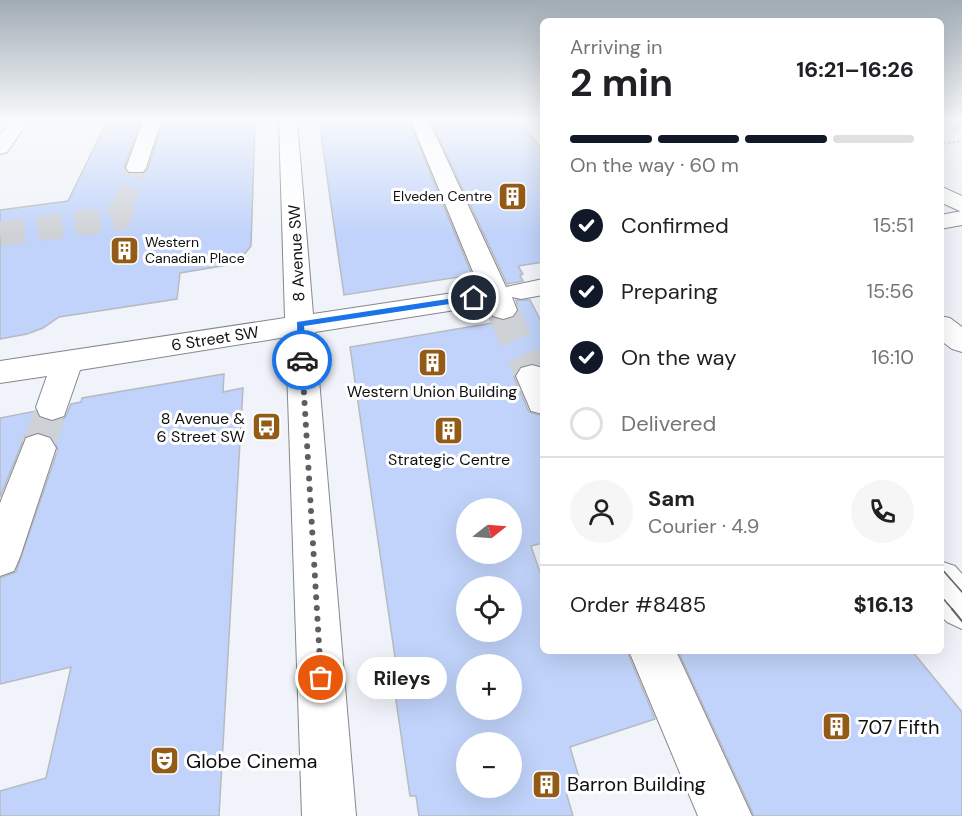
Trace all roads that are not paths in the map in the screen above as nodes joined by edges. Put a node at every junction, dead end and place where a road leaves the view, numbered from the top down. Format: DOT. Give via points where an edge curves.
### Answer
graph roads {
  1 [pos="139,159"];
  2 [pos="290,159"];
  3 [pos="440,159"];
  4 [pos="136,168"];
  5 [pos="944,194"];
  6 [pos="962,205"];
  7 [pos="962,219"];
  8 [pos="944,221"];
  9 [pos="513,295"];
  10 [pos="300,324"];
  11 [pos="944,328"];
  12 [pos="962,342"];
  13 [pos="68,361"];
  14 [pos="0,372"];
  15 [pos="52,407"];
  16 [pos="38,448"];
  17 [pos="0,556"];
  18 [pos="944,586"];
  19 [pos="962,606"];
  20 [pos="653,654"];
  21 [pos="329,816"];
  22 [pos="725,816"];
  1 -- 4 [label="street"];
  2 -- 10 [label="street, 8 Avenue SW"];
  3 -- 9 [label="street"];
  5 -- 6 [label="street"];
  7 -- 8 [label="street"];
  9 -- 10 [label="street, 6 Street SW"];
  10 -- 13 [label="street, 6 Street SW"];
  10 -- 21 [label="street, 8 Avenue SW"];
  11 -- 12 [label="street"];
  13 -- 14 [label="street, 6 Street SW"];
  13 -- 15 [label="street"];
  16 -- 17 [label="street"];
  18 -- 19 [label="street"];
  20 -- 22 [label="street"];
}
